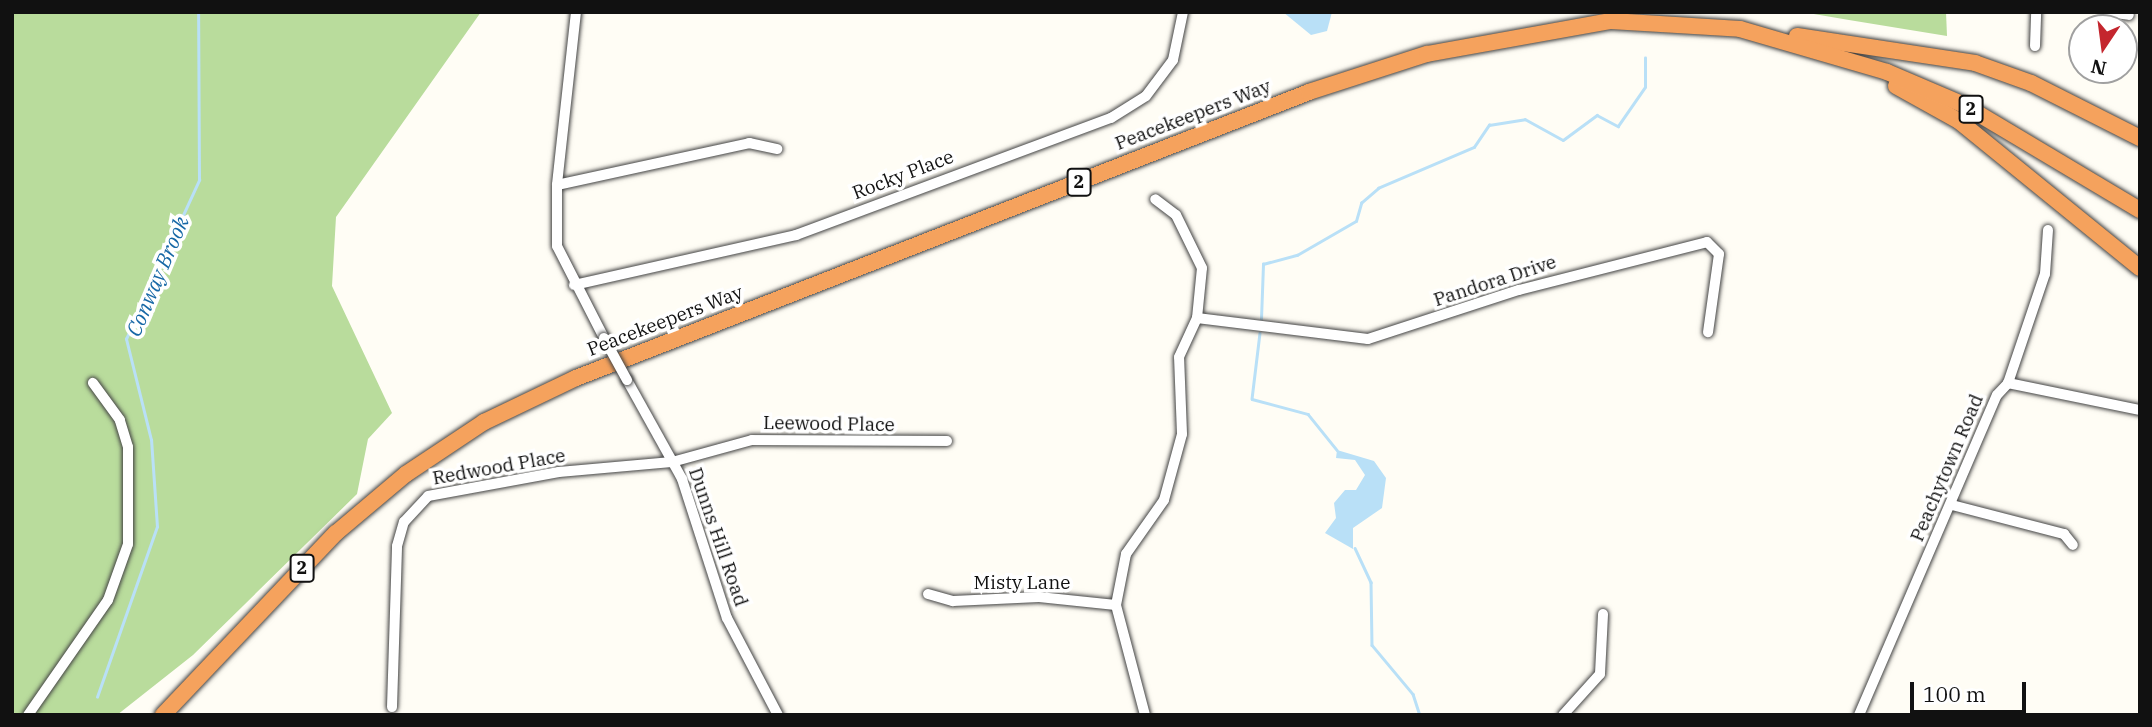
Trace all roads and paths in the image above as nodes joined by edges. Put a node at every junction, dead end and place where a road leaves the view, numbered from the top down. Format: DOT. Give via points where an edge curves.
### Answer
graph roads {
  1 [pos="576,12"];
  2 [pos="1183,12"];
  3 [pos="2036,12"];
  4 [pos="1740,29"];
  5 [pos="1787,41"];
  6 [pos="2035,46"];
  7 [pos="2140,138"];
  8 [pos="777,149"];
  9 [pos="557,185"];
  10 [pos="1155,199"];
  11 [pos="2140,211"];
  12 [pos="2048,230"];
  13 [pos="2140,268"];
  14 [pos="574,285"];
  15 [pos="1197,318"];
  16 [pos="1708,332"];
  17 [pos="93,383"];
  18 [pos="2008,383"];
  19 [pos="2140,410"];
  20 [pos="947,441"];
  21 [pos="672,462"];
  22 [pos="1952,505"];
  23 [pos="2073,545"];
  24 [pos="928,594"];
  25 [pos="1116,605"];
  26 [pos="1603,614"];
  27 [pos="392,707"];
  28 [pos="165,711"];
  29 [pos="28,715"];
  30 [pos="778,715"];
  31 [pos="1145,715"];
  32 [pos="1563,715"];
  33 [pos="1859,715"];
  1 -- 9 [label="street, Dunns Hill Road"];
  2 -- 14 [label="street, Rocky Place" via="1173,60 1146,96 1111,118 796,235"];
  3 -- 6 [label="street"];
  4 -- 5 [label="highway, Peacekeepers Way / 2"];
  4 -- 7 [label="highway" via="1975,64 2031,83"];
  4 -- 28 [label="highway, Peacekeepers Way / 2" via="1611,21 1385,65 576,378 484,422 371,501"];
  5 -- 11 [label="highway, Peacekeepers Way / 2" via="1962,104"];
  5 -- 13 [label="highway" via="1899,87 1959,121"];
  8 -- 9 [label="street" via="749,143"];
  9 -- 14 [label="street, Dunns Hill Road" via="557,246"];
  10 -- 15 [label="street" via="1176,215 1202,268"];
  12 -- 18 [label="street, Peachytown Road" via="2045,274"];
  14 -- 21 [label="street, Dunns Hill Road, bridge"];
  15 -- 16 [label="street, Pandora Drive" via="1368,339 1533,286 1707,242 1719,254"];
  15 -- 25 [label="street" via="1179,357 1182,434 1164,500 1126,554"];
  17 -- 29 [label="street" via="120,419 128,447 128,544 103,609"];
  18 -- 19 [label="street"];
  18 -- 22 [label="street, Peachytown Road"];
  20 -- 21 [label="street, Leewood Place" via="752,440"];
  21 -- 27 [label="street, Redwood Place" via="559,472 428,496 413,507 397,546"];
  21 -- 30 [label="street, Dunns Hill Road" via="727,618"];
  22 -- 23 [label="street" via="2064,534"];
  22 -- 33 [label="street, Peachytown Road"];
  24 -- 25 [label="street, Misty Lane" via="953,601 1039,597"];
  25 -- 31 [label="street"];
  26 -- 32 [label="street" via="1600,674"];
}
